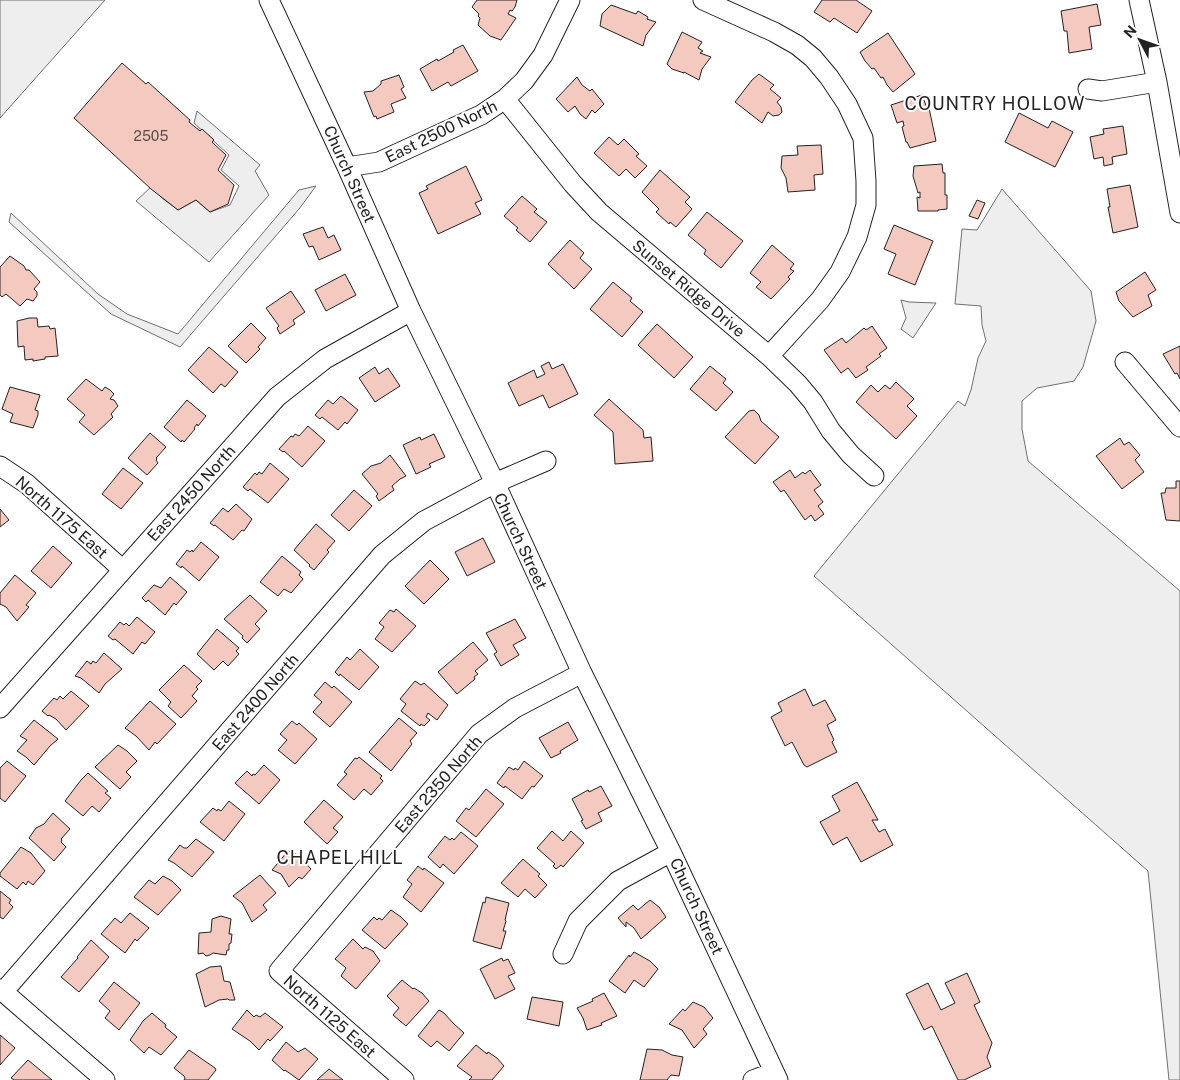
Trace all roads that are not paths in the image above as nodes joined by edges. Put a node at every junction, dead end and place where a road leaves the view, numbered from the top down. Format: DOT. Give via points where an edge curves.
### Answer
graph roads {
  1 [pos="269,0"];
  2 [pos="570,0"];
  3 [pos="703,0"];
  4 [pos="1139,0"];
  5 [pos="1157,82"];
  6 [pos="1088,89"];
  7 [pos="506,99"];
  8 [pos="347,167"];
  9 [pos="1180,213"];
  10 [pos="411,311"];
  11 [pos="769,356"];
  12 [pos="1125,362"];
  13 [pos="1180,427"];
  14 [pos="546,461"];
  15 [pos="0,466"];
  16 [pos="874,476"];
  17 [pos="495,483"];
  18 [pos="123,570"];
  19 [pos="582,673"];
  20 [pos="0,708"];
  21 [pos="671,852"];
  22 [pos="564,954"];
  23 [pos="279,971"];
  24 [pos="2,991"];
  25 [pos="776,1076"];
  26 [pos="105,1080"];
  27 [pos="404,1080"];
  28 [pos="752,1080"];
  1 -- 8 [label="street, Church Street"];
  2 -- 7 [label="street, East 2500 North" via="543,55"];
  3 -- 11 [label="street" via="774,32 813,58 848,104 863,138 866,205 857,237 840,272 820,300"];
  4 -- 5 [label="street"];
  5 -- 6 [label="street" via="1102,91"];
  5 -- 9 [label="street"];
  7 -- 8 [label="street, East 2500 North" via="482,115 378,162"];
  7 -- 11 [label="street, Sunset Ridge Drive" via="599,212"];
  8 -- 10 [label="street, Church Street"];
  10 -- 17 [label="street, Church Street"];
  10 -- 18 [label="street, East 2450 North" via="325,359 277,397"];
  11 -- 16 [label="street, Sunset Ridge Drive" via="798,384 851,455"];
  12 -- 13 [label="street"];
  14 -- 17 [label="street, East 2400 North"];
  15 -- 18 [label="street, North 1175 East" via="27,484"];
  17 -- 19 [label="street, Church Street"];
  17 -- 24 [label="street, East 2400 North" via="424,521 382,556"];
  18 -- 20 [label="street, East 2450 North"];
  19 -- 21 [label="street, Church Street"];
  19 -- 23 [label="street, East 2350 North" via="515,708 479,734"];
  21 -- 22 [label="street" via="618,881 578,921"];
  21 -- 25 [label="street, Church Street"];
  23 -- 27 [label="street, North 1125 East"];
  24 -- 26 [label="street"];
  25 -- 28 [label="street"];
}
